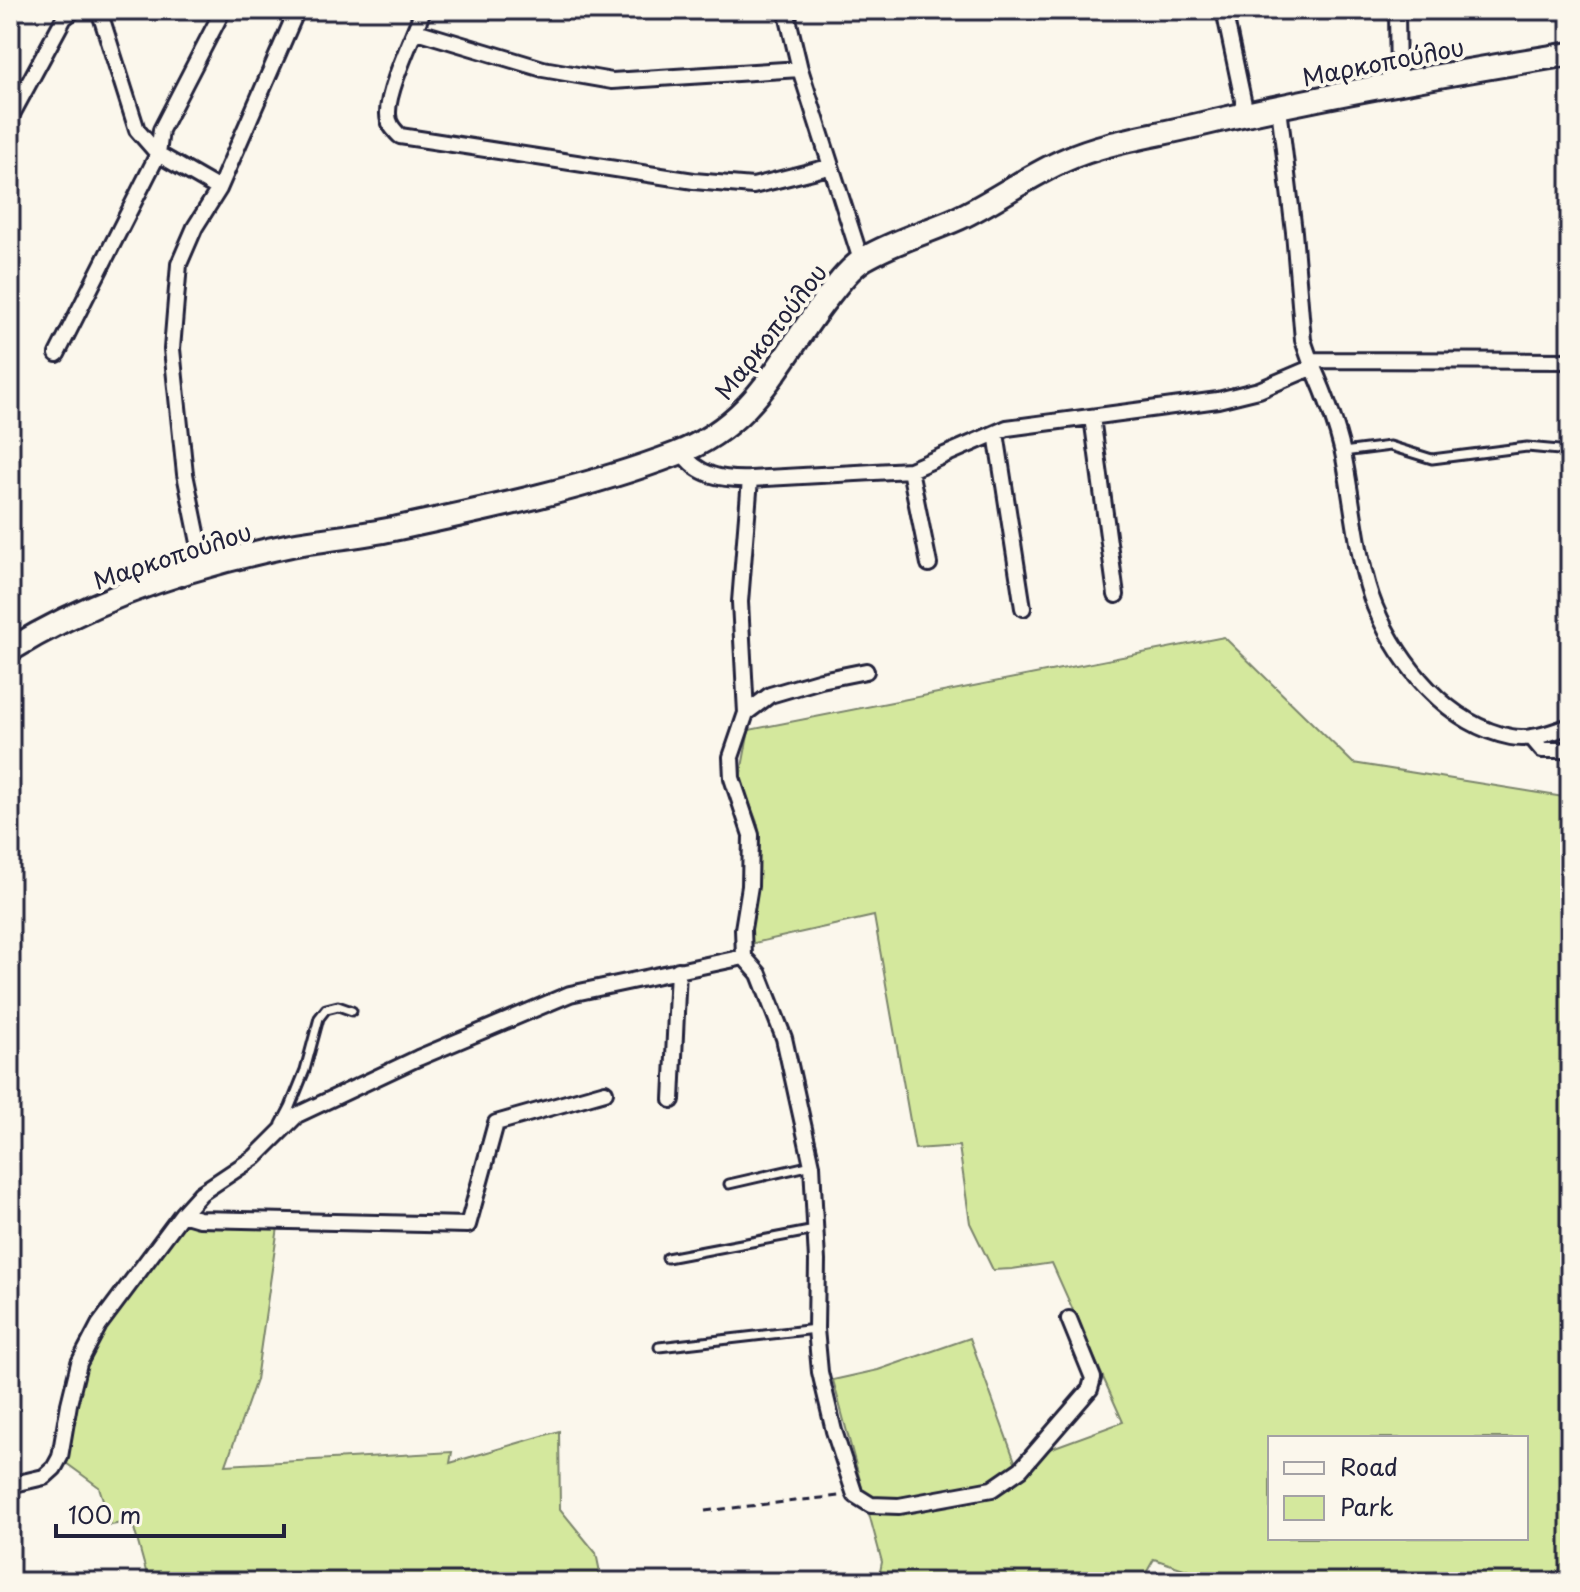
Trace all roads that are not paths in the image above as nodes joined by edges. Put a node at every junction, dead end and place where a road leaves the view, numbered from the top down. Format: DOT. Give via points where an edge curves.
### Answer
graph roads {
  1 [pos="74,10"];
  2 [pos="99,10"];
  3 [pos="223,10"];
  4 [pos="297,10"];
  5 [pos="423,10"];
  6 [pos="786,10"];
  7 [pos="1224,10"];
  8 [pos="1397,10"];
  9 [pos="416,31"];
  10 [pos="1570,54"];
  11 [pos="800,69"];
  12 [pos="1398,82"];
  13 [pos="1279,108"];
  14 [pos="1246,114"];
  15 [pos="10,118"];
  16 [pos="158,154"];
  17 [pos="829,167"];
  18 [pos="219,189"];
  19 [pos="861,260"];
  20 [pos="57,354"];
  21 [pos="1570,361"];
  22 [pos="1311,363"];
  23 [pos="1092,417"];
  24 [pos="996,433"];
  25 [pos="1570,451"];
  26 [pos="682,452"];
  27 [pos="1343,452"];
  28 [pos="910,470"];
  29 [pos="750,479"];
  30 [pos="929,564"];
  31 [pos="204,567"];
  32 [pos="1116,595"];
  33 [pos="1023,608"];
  34 [pos="10,650"];
  35 [pos="866,671"];
  36 [pos="746,713"];
  37 [pos="1570,726"];
  38 [pos="1531,737"];
  39 [pos="1570,750"];
  40 [pos="744,957"];
  41 [pos="678,970"];
  42 [pos="352,1011"];
  43 [pos="605,1092"];
  44 [pos="672,1100"];
  45 [pos="273,1136"];
  46 [pos="812,1165"];
  47 [pos="729,1184"];
  48 [pos="182,1214"];
  49 [pos="815,1230"];
  50 [pos="667,1258"];
  51 [pos="1069,1319"];
  52 [pos="816,1329"];
  53 [pos="659,1347"];
  54 [pos="10,1485"];
  1 -- 15 [label="street" via="64,18"];
  2 -- 16 [label="street" via="137,130"];
  3 -- 16 [label="street" via="161,130"];
  4 -- 18 [label="street"];
  5 -- 9 [label="street"];
  6 -- 11 [label="street"];
  7 -- 14 [label="street"];
  8 -- 12 [label="street"];
  9 -- 11 [label="street" via="543,69 612,81"];
  9 -- 17 [label="street" via="388,114 400,136 753,186"];
  10 -- 12 [label="street, Μαρκοπούλου"];
  11 -- 17 [label="street"];
  12 -- 13 [label="street, Μαρκοπούλου"];
  13 -- 14 [label="street, Μαρκοπούλου"];
  13 -- 22 [label="street" via="1303,340"];
  14 -- 19 [label="street, Μαρκοπούλου" via="1066,159 960,217"];
  16 -- 18 [label="street"];
  16 -- 20 [label="street"];
  17 -- 19 [label="street"];
  18 -- 31 [label="street" via="179,264 172,349 185,474"];
  19 -- 26 [label="street, Μαρκοπούλου" via="819,308 752,405"];
  21 -- 22 [label="street"];
  22 -- 23 [label="street" via="1259,390"];
  22 -- 27 [label="street"];
  23 -- 24 [label="street"];
  23 -- 32 [label="street"];
  24 -- 28 [label="street"];
  24 -- 33 [label="street"];
  25 -- 27 [label="lane" via="1527,447 1432,459 1390,446"];
  26 -- 29 [label="street" via="705,473"];
  26 -- 31 [label="street, Μαρκοπούλου" via="520,499"];
  27 -- 38 [label="street" via="1374,605 1389,636 1447,707 1478,726 1512,738"];
  28 -- 29 [label="street"];
  28 -- 30 [label="street"];
  29 -- 36 [label="street" via="740,602"];
  31 -- 34 [label="street, Μαρκοπούλου" via="67,618"];
  35 -- 36 [label="street" via="770,695"];
  36 -- 40 [label="street" via="731,757 732,778 751,835"];
  37 -- 38 [label="street"];
  38 -- 39 [label="street" via="1542,750"];
  40 -- 41 [label="street"];
  40 -- 46 [label="street" via="759,974 784,1038"];
  41 -- 44 [label="street"];
  41 -- 45 [label="street" via="570,994 297,1115"];
  42 -- 45 [label="lane" via="338,1006 319,1018 305,1070"];
  43 -- 48 [label="street" via="496,1123 468,1225 199,1219"];
  45 -- 48 [label="street" via="255,1157 201,1193"];
  46 -- 47 [label="lane"];
  46 -- 49 [label="street"];
  48 -- 54 [label="street" via="99,1325 79,1363 54,1468 44,1477"];
  49 -- 50 [label="lane"];
  49 -- 52 [label="street"];
  51 -- 52 [label="street" via="1093,1378 1090,1389 1021,1469 992,1489 899,1506 871,1505 855,1495 825,1397"];
  52 -- 53 [label="lane"];
}
